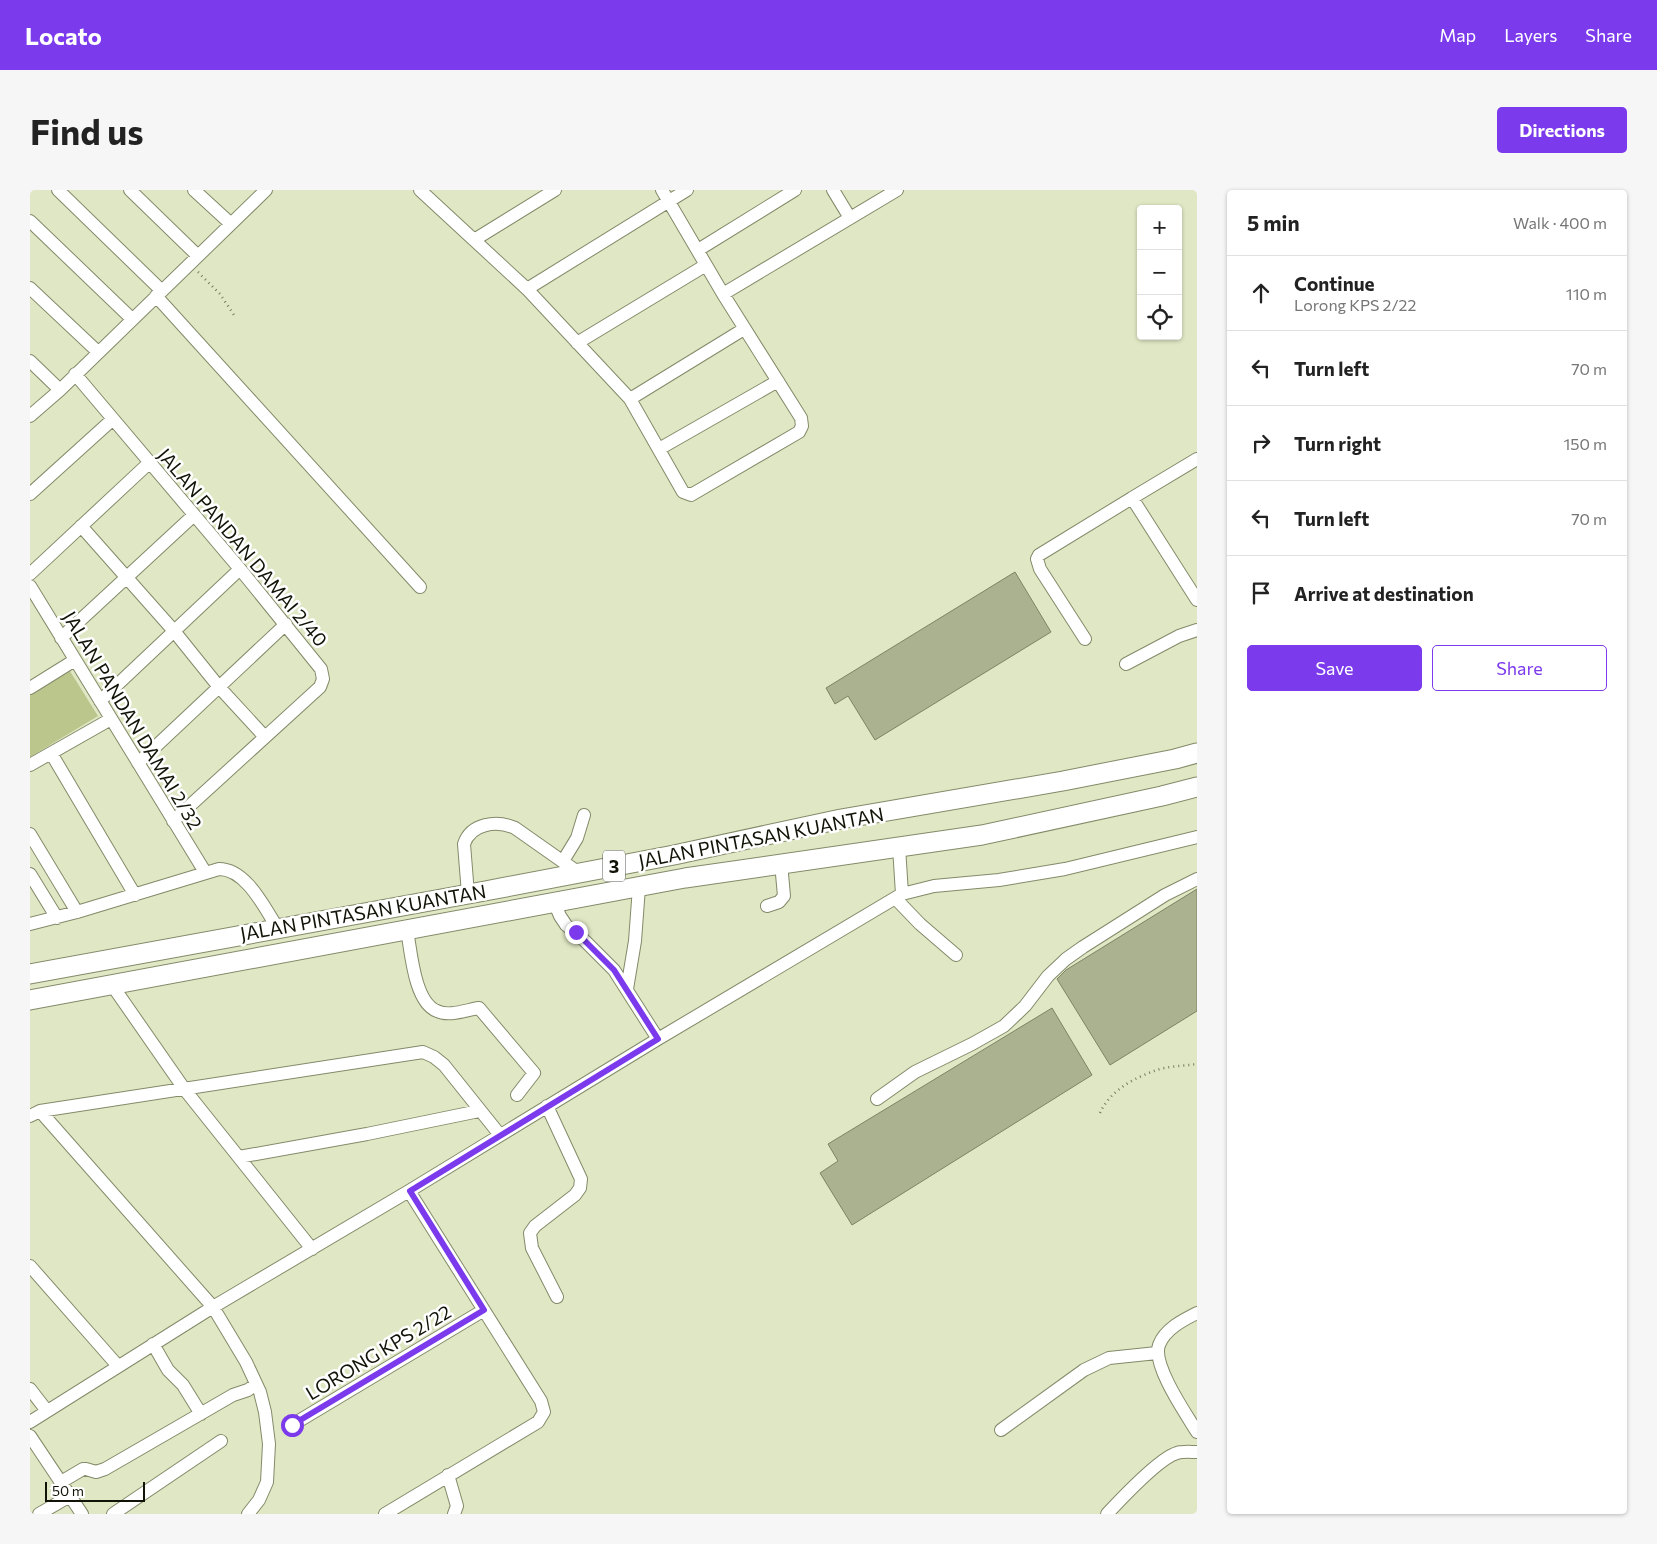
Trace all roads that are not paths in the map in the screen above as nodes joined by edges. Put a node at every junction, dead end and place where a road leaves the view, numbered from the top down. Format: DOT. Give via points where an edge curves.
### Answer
graph roads {
  1 [pos="58,190"];
  2 [pos="130,190"];
  3 [pos="194,190"];
  4 [pos="555,190"];
  5 [pos="687,190"];
  6 [pos="795,190"];
  7 [pos="833,190"];
  8 [pos="264,191"];
  9 [pos="423,191"];
  10 [pos="893,191"];
  11 [pos="666,196"];
  12 [pos="850,218"];
  13 [pos="231,224"];
  14 [pos="32,227"];
  15 [pos="474,240"];
  16 [pos="698,250"];
  17 [pos="194,260"];
  18 [pos="706,265"];
  19 [pos="30,288"];
  20 [pos="527,289"];
  21 [pos="159,294"];
  22 [pos="723,294"];
  23 [pos="132,319"];
  24 [pos="744,329"];
  25 [pos="577,343"];
  26 [pos="98,352"];
  27 [pos="30,361"];
  28 [pos="75,374"];
  29 [pos="778,381"];
  30 [pos="60,390"];
  31 [pos="630,399"];
  32 [pos="30,416"];
  33 [pos="113,420"];
  34 [pos="659,450"];
  35 [pos="1197,459"];
  36 [pos="149,463"];
  37 [pos="30,494"];
  38 [pos="1132,498"];
  39 [pos="194,515"];
  40 [pos="81,526"];
  41 [pos="240,569"];
  42 [pos="30,574"];
  43 [pos="127,577"];
  44 [pos="1192,582"];
  45 [pos="30,586"];
  46 [pos="420,587"];
  47 [pos="1197,600"];
  48 [pos="286,624"];
  49 [pos="1197,630"];
  50 [pos="174,631"];
  51 [pos="61,638"];
  52 [pos="1085,639"];
  53 [pos="75,660"];
  54 [pos="1126,664"];
  55 [pos="219,686"];
  56 [pos="30,688"];
  57 [pos="100,701"];
  58 [pos="111,719"];
  59 [pos="265,737"];
  60 [pos="51,753"];
  61 [pos="1197,753"];
  62 [pos="138,763"];
  63 [pos="30,765"];
  64 [pos="1197,787"];
  65 [pos="584,815"];
  66 [pos="173,820"];
  67 [pos="30,834"];
  68 [pos="1197,837"];
  69 [pos="899,847"];
  70 [pos="563,861"];
  71 [pos="781,864"];
  72 [pos="204,872"];
  73 [pos="579,873"];
  74 [pos="30,874"];
  75 [pos="1197,879"];
  76 [pos="639,887"];
  77 [pos="468,894"];
  78 [pos="136,895"];
  79 [pos="898,896"];
  80 [pos="554,902"];
  81 [pos="767,906"];
  82 [pos="77,912"];
  83 [pos="57,918"];
  84 [pos="30,924"];
  85 [pos="277,927"];
  86 [pos="407,930"];
  87 [pos="956,955"];
  88 [pos="30,974"];
  89 [pos="112,985"];
  90 [pos="627,989"];
  91 [pos="30,1000"];
  92 [pos="658,1039"];
  93 [pos="186,1090"];
  94 [pos="517,1094"];
  95 [pos="878,1099"];
  96 [pos="547,1106"];
  97 [pos="479,1111"];
  98 [pos="35,1114"];
  99 [pos="500,1134"];
  100 [pos="239,1157"];
  101 [pos="410,1191"];
  102 [pos="312,1249"];
  103 [pos="30,1266"];
  104 [pos="557,1297"];
  105 [pos="213,1306"];
  106 [pos="484,1310"];
  107 [pos="1197,1313"];
  108 [pos="153,1344"];
  109 [pos="1157,1353"];
  110 [pos="118,1366"];
  111 [pos="256,1384"];
  112 [pos="30,1389"];
  113 [pos="47,1410"];
  114 [pos="200,1414"];
  115 [pos="30,1422"];
  116 [pos="292,1425"];
  117 [pos="1001,1430"];
  118 [pos="1197,1432"];
  119 [pos="30,1436"];
  120 [pos="221,1441"];
  121 [pos="1197,1452"];
  122 [pos="448,1475"];
  123 [pos="61,1482"];
  124 [pos="70,1496"];
  125 [pos="394,1512"];
  126 [pos="39,1514"];
  127 [pos="82,1514"];
  128 [pos="113,1514"];
  129 [pos="248,1514"];
  130 [pos="454,1514"];
  131 [pos="1107,1514"];
  1 -- 21 [label="street"];
  2 -- 17 [label="street"];
  3 -- 13 [label="street"];
  4 -- 15 [label="street"];
  5 -- 11 [label="street"];
  6 -- 16 [label="street"];
  7 -- 12 [label="street"];
  8 -- 13 [label="street"];
  9 -- 15 [label="street"];
  10 -- 12 [label="street"];
  11 -- 16 [label="street"];
  11 -- 20 [label="street"];
  12 -- 22 [label="street"];
  13 -- 17 [label="street"];
  14 -- 23 [label="street"];
  15 -- 20 [label="street"];
  16 -- 18 [label="street"];
  17 -- 21 [label="street"];
  18 -- 22 [label="street"];
  18 -- 25 [label="street"];
  19 -- 26 [label="street"];
  20 -- 25 [label="street"];
  21 -- 23 [label="street"];
  21 -- 46 [label="street"];
  22 -- 24 [label="street"];
  23 -- 26 [label="street"];
  24 -- 29 [label="street"];
  24 -- 31 [label="street"];
  25 -- 31 [label="street"];
  26 -- 28 [label="street"];
  27 -- 30 [label="street"];
  28 -- 30 [label="street"];
  28 -- 33 [label="street, JALAN PANDAN DAMAI 2/40"];
  29 -- 34 [label="street"];
  29 -- 34 [label="street" via="801,418 799,432 691,495 683,492"];
  30 -- 32 [label="street"];
  31 -- 34 [label="street"];
  33 -- 36 [label="street, JALAN PANDAN DAMAI 2/40"];
  33 -- 37 [label="street"];
  35 -- 38 [label="street"];
  36 -- 39 [label="street, JALAN PANDAN DAMAI 2/40"];
  36 -- 40 [label="street"];
  38 -- 44 [label="street"];
  38 -- 52 [label="street" via="1037,559 1040,569"];
  39 -- 41 [label="street, JALAN PANDAN DAMAI 2/40"];
  39 -- 43 [label="street"];
  40 -- 42 [label="street"];
  40 -- 43 [label="street"];
  41 -- 48 [label="street, JALAN PANDAN DAMAI 2/40"];
  41 -- 50 [label="street"];
  43 -- 50 [label="street"];
  43 -- 51 [label="street"];
  44 -- 47 [label="street"];
  45 -- 51 [label="street, JALAN PANDAN DAMAI 2/32"];
  48 -- 55 [label="street"];
  48 -- 59 [label="street, JALAN PANDAN DAMAI 2/40" via="321,669 323,679 320,687"];
  49 -- 54 [label="street"];
  50 -- 55 [label="street"];
  50 -- 57 [label="street"];
  51 -- 53 [label="street, JALAN PANDAN DAMAI 2/32"];
  53 -- 56 [label="street"];
  53 -- 57 [label="street, JALAN PANDAN DAMAI 2/32"];
  55 -- 59 [label="street"];
  55 -- 62 [label="street"];
  57 -- 58 [label="street, JALAN PANDAN DAMAI 2/32"];
  58 -- 60 [label="street"];
  58 -- 62 [label="street, JALAN PANDAN DAMAI 2/32"];
  59 -- 66 [label="street, JALAN PANDAN DAMAI 2/40"];
  60 -- 63 [label="street"];
  60 -- 78 [label="street"];
  61 -- 73 [label="highway, JALAN PINTASAN KUANTAN / 3" via="1063,781 841,819"];
  62 -- 66 [label="street, JALAN PANDAN DAMAI 2/32"];
  64 -- 69 [label="highway, JALAN PINTASAN KUANTAN / 3" via="982,835"];
  65 -- 70 [label="street" via="577,838"];
  66 -- 72 [label="street, JALAN PANDAN DAMAI 2/32"];
  67 -- 82 [label="street"];
  68 -- 79 [label="street" via="1065,870 934,886"];
  69 -- 71 [label="highway, JALAN PINTASAN KUANTAN / 3"];
  69 -- 79 [label="street"];
  70 -- 73 [label="street"];
  70 -- 77 [label="street" via="515,828 484,826 474,830 464,844"];
  71 -- 76 [label="highway, JALAN PINTASAN KUANTAN / 3"];
  71 -- 81 [label="street" via="784,896 779,902"];
  72 -- 78 [label="street"];
  72 -- 85 [label="street" via="219,868 235,872 256,893"];
  73 -- 77 [label="highway, JALAN PINTASAN KUANTAN / 3"];
  74 -- 83 [label="street"];
  75 -- 95 [label="street" via="1165,895 1066,959 1004,1026 916,1072"];
  76 -- 80 [label="highway, JALAN PINTASAN KUANTAN / 3"];
  76 -- 90 [label="street"];
  77 -- 85 [label="highway, JALAN PINTASAN KUANTAN / 3"];
  78 -- 82 [label="street"];
  79 -- 87 [label="street" via="920,924"];
  79 -- 92 [label="street"];
  80 -- 86 [label="highway, JALAN PINTASAN KUANTAN / 3"];
  80 -- 90 [label="street" via="566,925 586,940"];
  82 -- 83 [label="street"];
  83 -- 84 [label="street"];
  85 -- 88 [label="highway, JALAN PINTASAN KUANTAN / 3"];
  86 -- 89 [label="highway, JALAN PINTASAN KUANTAN / 3"];
  86 -- 94 [label="street" via="418,988 430,1007 450,1014 479,1008 534,1073"];
  89 -- 91 [label="highway, JALAN PINTASAN KUANTAN / 3"];
  89 -- 93 [label="street"];
  90 -- 92 [label="street"];
  92 -- 96 [label="street"];
  93 -- 97 [label="street" via="423,1052 444,1065"];
  93 -- 98 [label="street"];
  93 -- 100 [label="street"];
  96 -- 99 [label="street"];
  96 -- 104 [label="street" via="581,1179 575,1195 530,1233 532,1248"];
  97 -- 99 [label="street"];
  97 -- 100 [label="street"];
  98 -- 105 [label="street"];
  99 -- 101 [label="street"];
  100 -- 102 [label="street"];
  101 -- 102 [label="street"];
  101 -- 106 [label="street"];
  102 -- 105 [label="street"];
  103 -- 110 [label="street"];
  105 -- 108 [label="street"];
  105 -- 111 [label="street"];
  106 -- 116 [label="street, LORONG KPS 2/22"];
  106 -- 122 [label="street" via="541,1401 544,1412 537,1422"];
  107 -- 109 [label="street" via="1171,1329 1159,1344"];
  108 -- 110 [label="street"];
  108 -- 114 [label="street"];
  109 -- 117 [label="street" via="1109,1358 1092,1366"];
  109 -- 118 [label="street" via="1162,1371"];
  110 -- 113 [label="street"];
  111 -- 114 [label="street"];
  111 -- 129 [label="street" via="265,1412 269,1465 267,1482"];
  112 -- 113 [label="street"];
  113 -- 115 [label="street"];
  114 -- 123 [label="street" via="105,1469 96,1472 86,1468"];
  119 -- 123 [label="street"];
  120 -- 128 [label="street"];
  121 -- 131 [label="street" via="1177,1453 1169,1458 1135,1484"];
  122 -- 125 [label="street"];
  122 -- 130 [label="street" via="456,1506"];
  123 -- 124 [label="street"];
  124 -- 126 [label="street"];
  124 -- 127 [label="street"];
}
